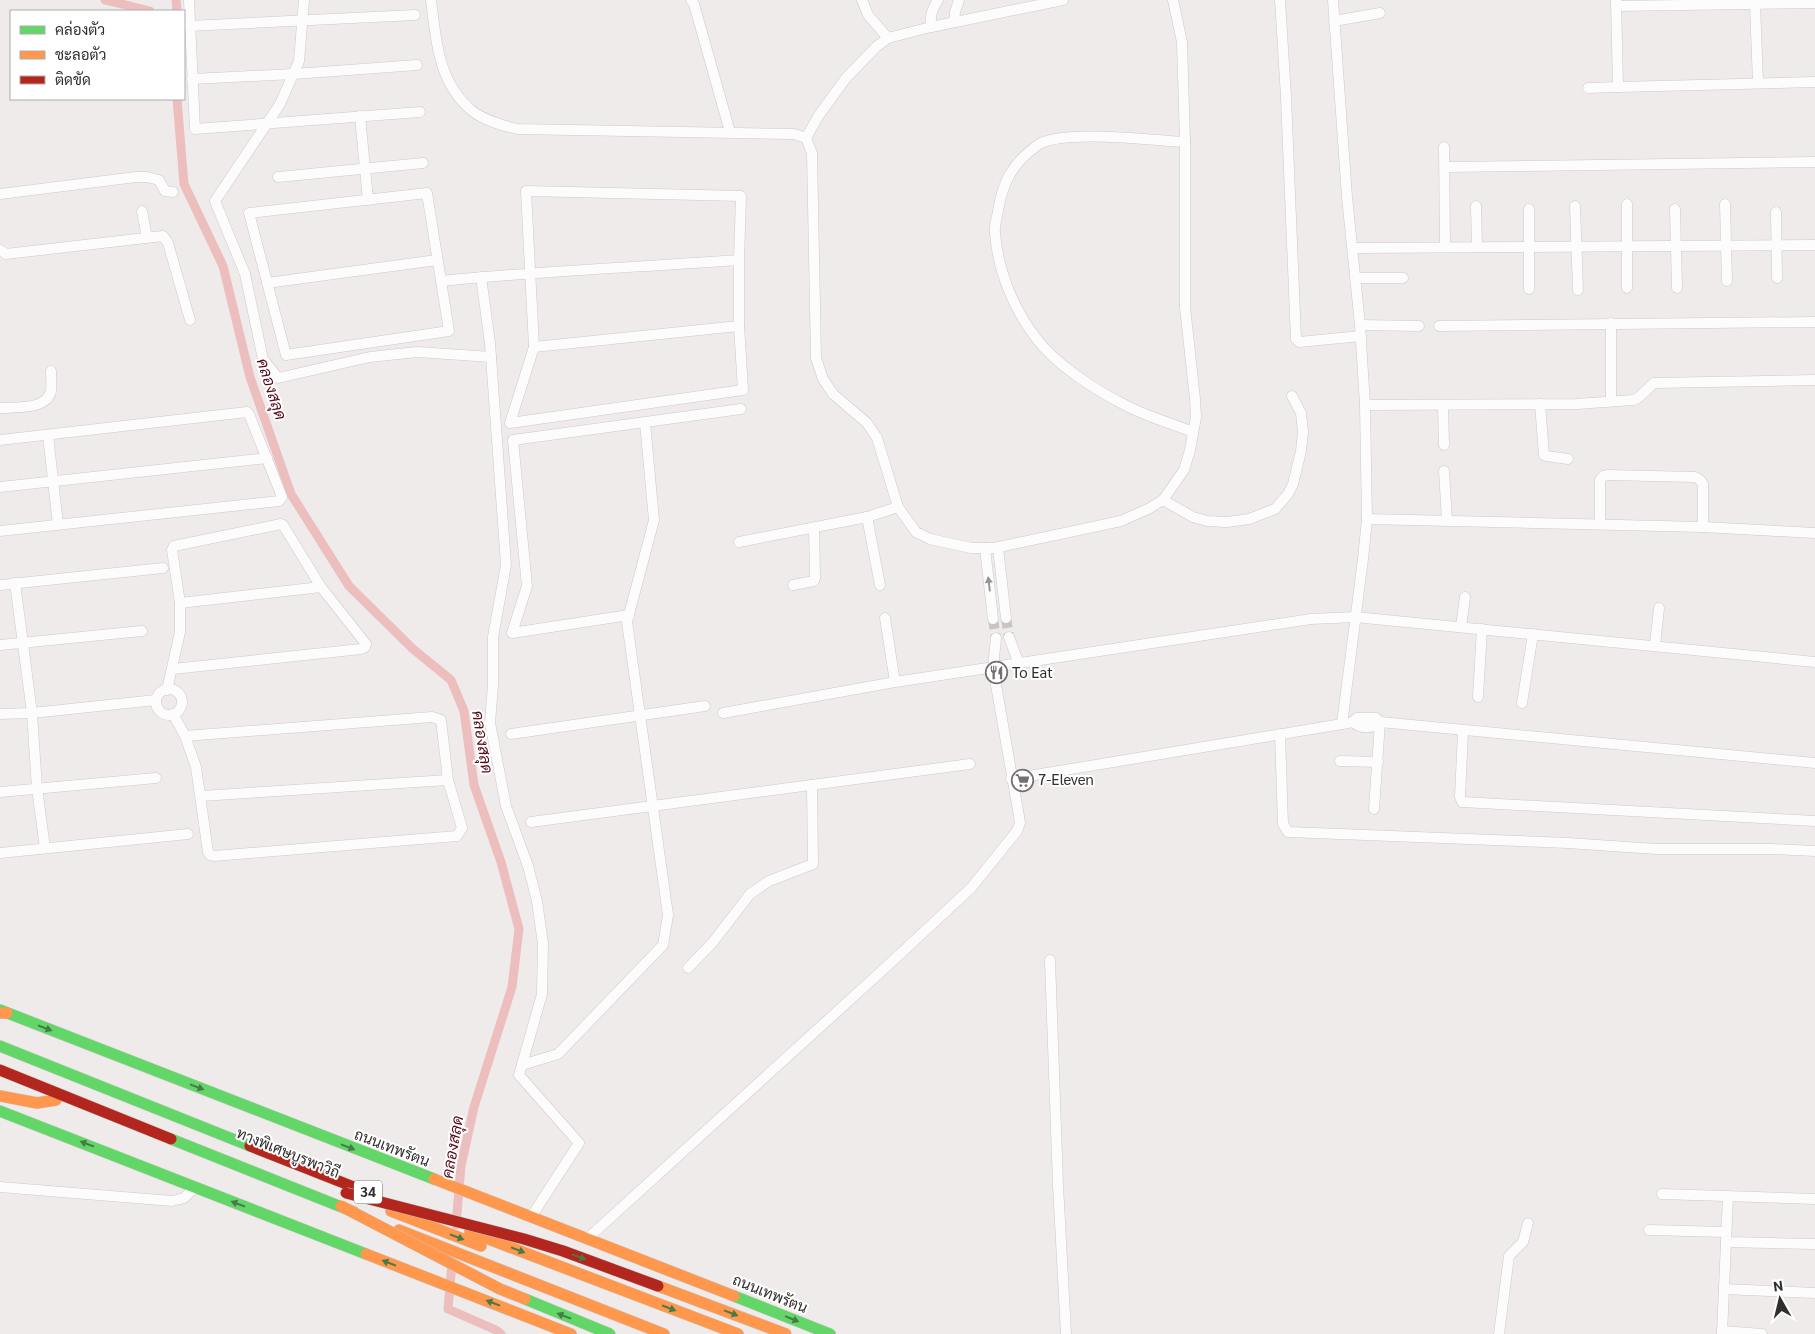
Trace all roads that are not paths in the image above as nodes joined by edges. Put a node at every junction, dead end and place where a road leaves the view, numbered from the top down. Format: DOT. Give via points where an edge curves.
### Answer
graph roads {
  1 [pos="189,0"];
  2 [pos="304,0"];
  3 [pos="431,0"];
  4 [pos="691,0"];
  5 [pos="862,0"];
  6 [pos="938,0"];
  7 [pos="958,0"];
  8 [pos="1063,0"];
  9 [pos="1173,0"];
  10 [pos="1280,0"];
  11 [pos="1333,0"];
  12 [pos="1616,3"];
  13 [pos="1815,3"];
  14 [pos="1755,4"];
  15 [pos="1380,14"];
  16 [pos="415,16"];
  17 [pos="303,21"];
  18 [pos="1334,21"];
  19 [pos="954,22"];
  20 [pos="189,26"];
  21 [pos="931,27"];
  22 [pos="888,38"];
  23 [pos="417,65"];
  24 [pos="294,74"];
  25 [pos="192,79"];
  26 [pos="1815,82"];
  27 [pos="1758,83"];
  28 [pos="1588,88"];
  29 [pos="1618,88"];
  30 [pos="420,112"];
  31 [pos="360,116"];
  32 [pos="268,122"];
  33 [pos="730,132"];
  34 [pos="806,138"];
  35 [pos="1185,142"];
  36 [pos="1444,148"];
  37 [pos="1815,162"];
  38 [pos="423,163"];
  39 [pos="1445,167"];
  40 [pos="365,169"];
  41 [pos="278,177"];
  42 [pos="173,192"];
  43 [pos="0,194"];
  44 [pos="368,200"];
  45 [pos="1627,204"];
  46 [pos="1725,204"];
  47 [pos="1476,206"];
  48 [pos="1575,206"];
  49 [pos="1529,209"];
  50 [pos="1675,210"];
  51 [pos="142,211"];
  52 [pos="1776,212"];
  53 [pos="147,238"];
  54 [pos="1776,245"];
  55 [pos="1815,245"];
  56 [pos="1576,246"];
  57 [pos="1626,246"];
  58 [pos="1677,246"];
  59 [pos="1727,246"];
  60 [pos="1445,247"];
  61 [pos="1477,247"];
  62 [pos="1528,247"];
  63 [pos="1354,248"];
  64 [pos="0,250"];
  65 [pos="438,260"];
  66 [pos="739,260"];
  67 [pos="531,274"];
  68 [pos="481,277"];
  69 [pos="1356,278"];
  70 [pos="1403,278"];
  71 [pos="1777,278"];
  72 [pos="441,281"];
  73 [pos="1727,281"];
  74 [pos="267,283"];
  75 [pos="1627,288"];
  76 [pos="1677,288"];
  77 [pos="1529,289"];
  78 [pos="1578,290"];
  79 [pos="190,320"];
  80 [pos="1815,322"];
  81 [pos="1611,323"];
  82 [pos="1360,325"];
  83 [pos="739,326"];
  84 [pos="1419,326"];
  85 [pos="1438,326"];
  86 [pos="1361,336"];
  87 [pos="534,347"];
  88 [pos="490,357"];
  89 [pos="51,371"];
  90 [pos="1815,380"];
  91 [pos="1292,396"];
  92 [pos="1611,401"];
  93 [pos="1540,404"];
  94 [pos="1365,405"];
  95 [pos="1443,405"];
  96 [pos="0,408"];
  97 [pos="741,409"];
  98 [pos="645,423"];
  99 [pos="1193,432"];
  100 [pos="48,435"];
  101 [pos="0,440"];
  102 [pos="1444,445"];
  103 [pos="267,458"];
  104 [pos="1568,459"];
  105 [pos="1444,471"];
  106 [pos="54,482"];
  107 [pos="0,487"];
  108 [pos="1163,500"];
  109 [pos="898,508"];
  110 [pos="867,517"];
  111 [pos="1366,519"];
  112 [pos="1447,520"];
  113 [pos="1600,524"];
  114 [pos="58,525"];
  115 [pos="1703,526"];
  116 [pos="814,528"];
  117 [pos="0,531"];
  118 [pos="1815,533"];
  119 [pos="739,542"];
  120 [pos="985,548"];
  121 [pos="998,548"];
  122 [pos="163,568"];
  123 [pos="15,583"];
  124 [pos="0,585"];
  125 [pos="793,585"];
  126 [pos="880,585"];
  127 [pos="321,587"];
  128 [pos="1465,597"];
  129 [pos="180,603"];
  130 [pos="1659,608"];
  131 [pos="629,615"];
  132 [pos="1355,617"];
  133 [pos="884,618"];
  134 [pos="1006,618"];
  135 [pos="993,619"];
  136 [pos="1461,627"];
  137 [pos="1482,629"];
  138 [pos="142,631"];
  139 [pos="1532,634"];
  140 [pos="996,638"];
  141 [pos="1009,638"];
  142 [pos="22,643"];
  143 [pos="0,645"];
  144 [pos="1655,645"];
  145 [pos="1815,662"];
  146 [pos="1019,664"];
  147 [pos="993,668"];
  148 [pos="173,669"];
  149 [pos="895,682"];
  150 [pos="167,690"];
  151 [pos="1478,697"];
  152 [pos="156,700"];
  153 [pos="1522,703"];
  154 [pos="705,706"];
  155 [pos="32,713"];
  156 [pos="723,713"];
  157 [pos="0,714"];
  158 [pos="173,714"];
  159 [pos="640,717"];
  160 [pos="1380,722"];
  161 [pos="1342,724"];
  162 [pos="1463,731"];
  163 [pos="511,734"];
  164 [pos="1280,734"];
  165 [pos="185,736"];
  166 [pos="1340,761"];
  167 [pos="1378,762"];
  168 [pos="1815,763"];
  169 [pos="970,764"];
  170 [pos="156,778"];
  171 [pos="1011,779"];
  172 [pos="448,780"];
  173 [pos="812,785"];
  174 [pos="37,788"];
  175 [pos="0,792"];
  176 [pos="201,796"];
  177 [pos="653,806"];
  178 [pos="1374,809"];
  179 [pos="1815,821"];
  180 [pos="532,822"];
  181 [pos="188,834"];
  182 [pos="45,848"];
  183 [pos="1815,851"];
  184 [pos="0,853"];
  185 [pos="1050,960"];
  186 [pos="688,968"];
  187 [pos="2,1012"];
  188 [pos="0,1046"];
  189 [pos="0,1054"];
  190 [pos="522,1065"];
  191 [pos="0,1070"];
  192 [pos="0,1078"];
  193 [pos="0,1096"];
  194 [pos="56,1100"];
  195 [pos="0,1111"];
  196 [pos="0,1187"];
  197 [pos="195,1187"];
  198 [pos="346,1193"];
  199 [pos="1662,1194"];
  200 [pos="1728,1196"];
  201 [pos="1815,1199"];
  202 [pos="341,1206"];
  203 [pos="531,1217"];
  204 [pos="1528,1223"];
  205 [pos="1649,1230"];
  206 [pos="1726,1237"];
  207 [pos="588,1239"];
  208 [pos="1815,1244"];
  209 [pos="1724,1289"];
  210 [pos="1815,1293"];
  211 [pos="677,1323"];
  212 [pos="1722,1333"];
  213 [pos="571,1334"];
  214 [pos="610,1334"];
  215 [pos="640,1334"];
  216 [pos="664,1334"];
  217 [pos="738,1334"];
  218 [pos="786,1334"];
  219 [pos="830,1334"];
  220 [pos="1066,1334"];
  221 [pos="1499,1334"];
  222 [pos="1762,1334"];
  1 -- 20 [label="street"];
  2 -- 17 [label="street"];
  3 -- 33 [label="street" via="444,73 455,94 472,111 495,123 517,130"];
  4 -- 33 [label="street"];
  5 -- 22 [label="street" via="868,15"];
  6 -- 21 [label="street" via="932,10"];
  7 -- 19 [label="street"];
  8 -- 19 [label="street"];
  9 -- 35 [label="street" via="1182,42"];
  10 -- 86 [label="street" via="1296,339 1299,342"];
  11 -- 18 [label="street"];
  12 -- 14 [label="street"];
  12 -- 29 [label="street"];
  13 -- 14 [label="street"];
  14 -- 27 [label="street"];
  15 -- 18 [label="street"];
  16 -- 17 [label="street"];
  17 -- 20 [label="street"];
  17 -- 24 [label="street" via="299,61"];
  18 -- 63 [label="street"];
  19 -- 21 [label="street"];
  20 -- 25 [label="street"];
  21 -- 22 [label="street"];
  22 -- 34 [label="street" via="846,78"];
  23 -- 24 [label="street"];
  24 -- 25 [label="street"];
  24 -- 32 [label="street"];
  25 -- 32 [label="street" via="195,129"];
  26 -- 27 [label="street"];
  27 -- 29 [label="street"];
  28 -- 29 [label="street"];
  30 -- 31 [label="street"];
  31 -- 32 [label="street"];
  31 -- 40 [label="street"];
  32 -- 88 [label="street" via="215,201 245,274 263,359 278,378 379,356 417,352"];
  33 -- 34 [label="street" via="794,134"];
  34 -- 109 [label="street" via="812,153 816,358 823,379 833,394 867,423 877,438"];
  35 -- 99 [label="street" via="1185,307 1195,400"];
  35 -- 99 [label="street" via="1079,137 1040,144 1008,175 1001,192 994,231 1011,297 1036,339 1090,386 1124,405"];
  36 -- 39 [label="street"];
  37 -- 39 [label="street"];
  38 -- 40 [label="street"];
  39 -- 60 [label="street"];
  40 -- 41 [label="street"];
  40 -- 44 [label="street"];
  42 -- 43 [label="street" via="165,191 159,180 136,177"];
  44 -- 65 [label="street" via="427,193"];
  44 -- 74 [label="street" via="248,213"];
  45 -- 57 [label="street"];
  46 -- 59 [label="street"];
  47 -- 61 [label="street"];
  48 -- 56 [label="street"];
  49 -- 62 [label="street"];
  50 -- 58 [label="street"];
  51 -- 53 [label="street"];
  52 -- 54 [label="street"];
  53 -- 64 [label="street" via="6,254"];
  53 -- 79 [label="street" via="163,236 166,239"];
  54 -- 55 [label="street"];
  54 -- 59 [label="street"];
  54 -- 71 [label="street"];
  56 -- 57 [label="street"];
  56 -- 62 [label="street"];
  56 -- 78 [label="street"];
  57 -- 58 [label="street"];
  57 -- 75 [label="street"];
  58 -- 59 [label="street"];
  58 -- 76 [label="street"];
  59 -- 73 [label="street"];
  60 -- 61 [label="street"];
  60 -- 63 [label="street"];
  61 -- 62 [label="street"];
  62 -- 77 [label="street"];
  63 -- 69 [label="street"];
  65 -- 72 [label="street"];
  65 -- 74 [label="street"];
  66 -- 67 [label="street"];
  66 -- 67 [label="street" via="741,196 526,191"];
  66 -- 83 [label="street"];
  67 -- 68 [label="street"];
  67 -- 87 [label="street"];
  68 -- 72 [label="street"];
  68 -- 88 [label="street"];
  69 -- 70 [label="street"];
  69 -- 82 [label="street"];
  72 -- 74 [label="street" via="449,331 286,355"];
  80 -- 81 [label="street"];
  81 -- 85 [label="street"];
  81 -- 92 [label="street"];
  82 -- 84 [label="street"];
  82 -- 86 [label="street"];
  83 -- 87 [label="street"];
  83 -- 87 [label="street" via="743,390 510,423"];
  86 -- 94 [label="street"];
  88 -- 190 [label="street" via="506,565 493,637 490,723 506,806 537,901 542,944 542,994"];
  89 -- 96 [label="street" via="52,390 43,402"];
  90 -- 92 [label="street" via="1654,383 1638,398"];
  91 -- 108 [label="street" via="1301,413 1301,451 1294,484 1275,509 1249,519 1207,521"];
  92 -- 93 [label="street"];
  93 -- 95 [label="street"];
  93 -- 104 [label="street" via="1544,455"];
  94 -- 95 [label="street"];
  94 -- 111 [label="street"];
  95 -- 102 [label="street"];
  97 -- 98 [label="street"];
  98 -- 131 [label="street" via="654,520"];
  98 -- 131 [label="street" via="513,440 527,586 512,633"];
  99 -- 108 [label="street" via="1184,470"];
  100 -- 101 [label="street"];
  100 -- 103 [label="street" via="244,412 249,414"];
  100 -- 106 [label="street"];
  103 -- 106 [label="street"];
  103 -- 114 [label="street" via="281,496 278,501"];
  105 -- 112 [label="street"];
  106 -- 107 [label="street"];
  106 -- 114 [label="street"];
  108 -- 121 [label="street" via="1121,521"];
  109 -- 110 [label="street"];
  109 -- 120 [label="street" via="916,532 930,539"];
  110 -- 116 [label="street"];
  110 -- 126 [label="street"];
  111 -- 112 [label="street"];
  111 -- 132 [label="street"];
  112 -- 113 [label="street"];
  113 -- 115 [label="street"];
  113 -- 115 [label="street" via="1600,480 1608,475 1695,477 1703,484"];
  114 -- 117 [label="street"];
  115 -- 118 [label="street"];
  116 -- 119 [label="street"];
  116 -- 125 [label="street" via="816,578"];
  120 -- 121 [label="street"];
  135 -- 120 [label="street, one-way"];
  121 -- 134 [label="street"];
  122 -- 123 [label="street"];
  123 -- 124 [label="street"];
  123 -- 142 [label="street"];
  127 -- 129 [label="street"];
  127 -- 129 [label="street" via="283,525 278,524 174,546"];
  127 -- 148 [label="street" via="366,644 364,648"];
  128 -- 136 [label="street"];
  129 -- 148 [label="street" via="180,632"];
  130 -- 144 [label="street"];
  131 -- 159 [label="street" via="627,622"];
  132 -- 136 [label="street"];
  132 -- 146 [label="street" via="1311,619"];
  132 -- 161 [label="street"];
  133 -- 149 [label="street"];
  136 -- 137 [label="street"];
  137 -- 139 [label="street"];
  137 -- 151 [label="street"];
  138 -- 142 [label="street"];
  139 -- 144 [label="street"];
  139 -- 153 [label="street"];
  140 -- 147 [label="street"];
  141 -- 146 [label="street"];
  142 -- 143 [label="street"];
  142 -- 155 [label="street"];
  144 -- 145 [label="street"];
  146 -- 147 [label="street"];
  147 -- 149 [label="street"];
  147 -- 171 [label="street"];
  148 -- 150 [label="street"];
  149 -- 156 [label="street"];
  150 -- 152 [label="street"];
  150 -- 158 [label="street" via="176,690 183,701"];
  152 -- 155 [label="street"];
  152 -- 158 [label="street" via="161,712"];
  154 -- 159 [label="street"];
  155 -- 157 [label="street"];
  155 -- 174 [label="street"];
  158 -- 165 [label="street"];
  159 -- 163 [label="street"];
  159 -- 177 [label="street"];
  160 -- 161 [label="street" via="1376,718 1358,718"];
  160 -- 162 [label="street"];
  160 -- 167 [label="street"];
  161 -- 164 [label="street"];
  162 -- 168 [label="street"];
  162 -- 179 [label="street" via="1462,802"];
  164 -- 171 [label="street"];
  164 -- 183 [label="street" via="1283,824 1288,832 1656,849"];
  165 -- 172 [label="street" via="432,717 441,720"];
  165 -- 176 [label="street" via="196,767"];
  166 -- 167 [label="street"];
  167 -- 178 [label="street"];
  169 -- 173 [label="street"];
  170 -- 174 [label="street"];
  171 -- 207 [label="street" via="1020,824 971,888"];
  172 -- 176 [label="street"];
  172 -- 176 [label="street" via="462,828 457,836 214,856 208,852"];
  173 -- 177 [label="street"];
  173 -- 186 [label="street" via="813,864 769,881 750,894"];
  174 -- 175 [label="street"];
  174 -- 182 [label="street"];
  177 -- 180 [label="street"];
  177 -- 190 [label="street" via="668,915 663,945 558,1054"];
  181 -- 182 [label="street"];
  182 -- 184 [label="street"];
  185 -- 220 [label="street"];
  187 -- 203 [label="main road, ถนนเทพรัตน / 34, one-way"];
  188 -- 217 [label="main road, 34, one-way" via="359,1189"];
  189 -- 198 [label="main road, ทางพิเศษบูรพาวิถี"];
  190 -- 203 [label="street" via="519,1075 579,1143"];
  191 -- 202 [label="main road, ทางพิเศษบูรพาวิถี"];
  192 -- 194 [label="main road, 34"];
  193 -- 194 [label="main road" via="37,1103"];
  194 -- 215 [label="main road, 34"];
  197 -- 195 [label="main road, one-way"];
  196 -- 197 [label="street" via="172,1201 184,1198"];
  213 -- 197 [label="main road, one-way"];
  198 -- 211 [label="main road, ทางพิเศษบูรพาวิถี, one-way, bridge"];
  198 -- 218 [label="main road, one-way, bridge" via="563,1251"];
  199 -- 200 [label="street"];
  200 -- 201 [label="street"];
  200 -- 206 [label="street"];
  214 -- 202 [label="main road, one-way, bridge" via="500,1289"];
  202 -- 216 [label="main road, ทางพิเศษบูรพาวิถี, bridge"];
  203 -- 207 [label="main road, ถนนเทพรัตน / 34"];
  204 -- 221 [label="street" via="1523,1242 1509,1256"];
  205 -- 206 [label="street"];
  206 -- 208 [label="street"];
  206 -- 209 [label="street"];
  207 -- 219 [label="main road, ถนนเทพรัตน / 34, one-way"];
  209 -- 210 [label="street"];
  209 -- 212 [label="street"];
  212 -- 222 [label="street"];
}
